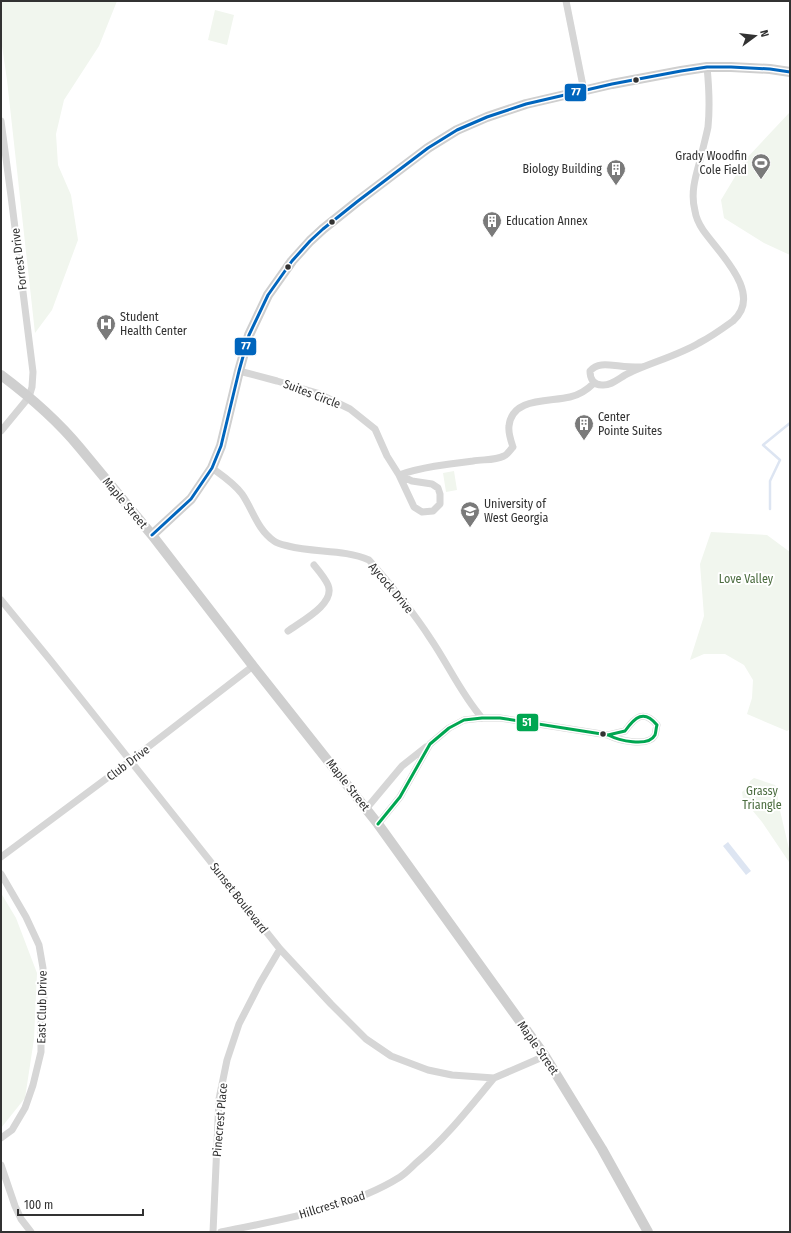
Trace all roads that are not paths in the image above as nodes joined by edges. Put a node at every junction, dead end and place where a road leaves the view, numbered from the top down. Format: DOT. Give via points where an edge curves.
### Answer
graph roads {
  1 [pos="566,1"];
  2 [pos="707,67"];
  3 [pos="790,72"];
  4 [pos="584,90"];
  5 [pos="1,121"];
  6 [pos="2,137"];
  7 [pos="642,367"];
  8 [pos="239,371"];
  9 [pos="1,375"];
  10 [pos="594,383"];
  11 [pos="29,397"];
  12 [pos="1,431"];
  13 [pos="212,468"];
  14 [pos="399,475"];
  15 [pos="152,535"];
  16 [pos="314,565"];
  17 [pos="1,600"];
  18 [pos="288,631"];
  19 [pos="253,666"];
  20 [pos="482,718"];
  21 [pos="608,735"];
  22 [pos="430,744"];
  23 [pos="130,761"];
  24 [pos="366,809"];
  25 [pos="378,824"];
  26 [pos="1,858"];
  27 [pos="1,874"];
  28 [pos="280,949"];
  29 [pos="545,1056"];
  30 [pos="494,1078"];
  31 [pos="1,1138"];
  32 [pos="1,1165"];
  33 [pos="31,1232"];
  34 [pos="213,1232"];
  35 [pos="221,1232"];
  36 [pos="648,1232"];
  1 -- 4 [label="street"];
  2 -- 3 [label="main road" via="762,68"];
  2 -- 4 [label="main road"];
  2 -- 7 [label="street" via="709,119 695,178 693,200 703,230 728,261 740,282 743,292 742,306 737,318 699,344"];
  4 -- 8 [label="main road" via="526,104 457,130 428,148 358,201 310,241 268,295 250,335"];
  5 -- 6 [label="street, Forrest Drive"];
  6 -- 11 [label="street, Forrest Drive" via="33,372"];
  7 -- 10 [label="street" via="614,382 601,386"];
  7 -- 10 [label="street" via="609,364 593,368 590,371 590,378"];
  8 -- 13 [label="main road" via="221,446"];
  8 -- 14 [label="street, Suites Circle" via="317,393 350,408 375,430"];
  9 -- 11 [label="main road, Maple Street"];
  10 -- 14 [label="street" via="571,397 524,405 513,413 509,427 512,448 505,456"];
  11 -- 12 [label="street"];
  11 -- 15 [label="main road, Maple Street" via="70,436"];
  13 -- 15 [label="main road" via="191,499"];
  13 -- 20 [label="street, Aycock Drive" via="242,494 260,528 275,542 299,549 350,554 369,560 414,615 471,705"];
  14 -- 14 [label="street, Suites Circle" via="414,507 422,512 434,511 440,504 438,488"];
  15 -- 19 [label="main road, Maple Street"];
  16 -- 18 [label="street" via="329,586 328,597 317,611"];
  17 -- 23 [label="street, Sunset Boulevard"];
  19 -- 23 [label="street, Club Drive"];
  19 -- 24 [label="main road, Maple Street"];
  20 -- 21 [label="street" via="500,718"];
  20 -- 22 [label="street" via="464,720 449,728"];
  21 -- 21 [label="street" via="628,741 649,740 655,735 657,725 647,716 637,717 625,731"];
  22 -- 24 [label="street" via="402,766"];
  22 -- 25 [label="street" via="400,797"];
  23 -- 26 [label="street, Club Drive"];
  23 -- 28 [label="street, Sunset Boulevard"];
  24 -- 25 [label="main road, Maple Street"];
  25 -- 29 [label="main road, Maple Street"];
  27 -- 31 [label="street, East Club Drive" via="39,945 44,996 41,1052 34,1085 12,1130"];
  28 -- 30 [label="street, Sunset Boulevard" via="366,1039 391,1056 428,1070 452,1075"];
  28 -- 34 [label="street, Pinecrest Place" via="239,1024 227,1060 219,1099"];
  29 -- 30 [label="street, Sunset Boulevard"];
  29 -- 36 [label="main road, Maple Street" via="602,1148"];
  30 -- 35 [label="street, Hillcrest Road" via="430,1151 401,1177 361,1198 298,1216"];
  32 -- 33 [label="street" via="15,1206"];
}
